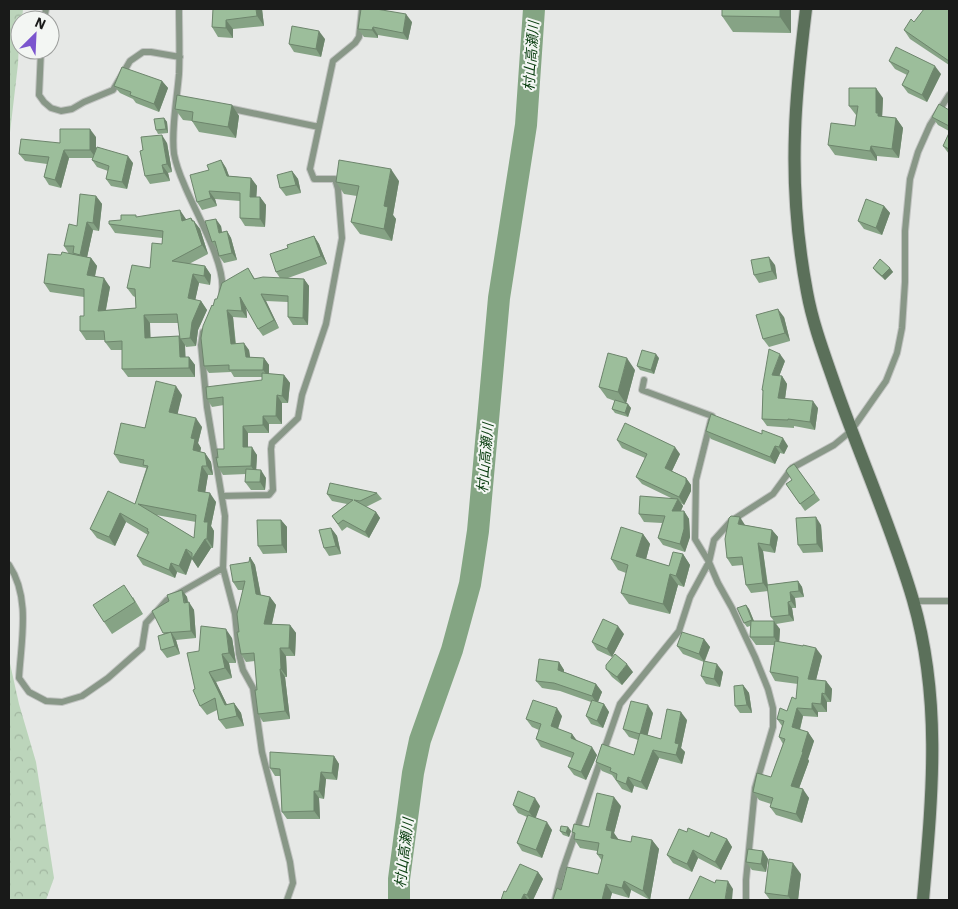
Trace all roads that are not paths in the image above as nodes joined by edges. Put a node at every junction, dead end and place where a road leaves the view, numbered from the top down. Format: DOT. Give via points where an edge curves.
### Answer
graph roads {
  1 [pos="179,9"];
  2 [pos="362,9"];
  3 [pos="806,9"];
  4 [pos="180,57"];
  5 [pos="41,60"];
  6 [pos="949,95"];
  7 [pos="177,98"];
  8 [pos="187,100"];
  9 [pos="225,108"];
  10 [pos="319,127"];
  11 [pos="220,295"];
  12 [pos="206,326"];
  13 [pos="644,380"];
  14 [pos="851,431"];
  15 [pos="222,496"];
  16 [pos="710,562"];
  17 [pos="9,565"];
  18 [pos="223,568"];
  19 [pos="913,601"];
  20 [pos="949,601"];
  21 [pos="286,900"];
  22 [pos="555,900"];
  23 [pos="746,900"];
  24 [pos="924,900"];
  1 -- 4 [label="lane"];
  2 -- 10 [label="lane" via="359,37 333,60"];
  3 -- 14 [label="street" via="795,131 798,233 814,328"];
  4 -- 5 [label="lane" via="143,52 130,62 113,90 61,111 51,108 39,95"];
  4 -- 7 [label="lane"];
  6 -- 14 [label="lane" via="930,125 910,179 902,328 897,353 886,381"];
  7 -- 8 [label="lane"];
  7 -- 11 [label="lane" via="174,154 220,270"];
  9 -- 10 [label="lane"];
  10 -- 15 [label="lane" via="310,169 314,179 334,179 342,238 326,324 302,395 298,418 272,443 273,490 269,495"];
  12 -- 15 [label="lane" via="201,345"];
  13 -- 16 [label="lane" via="642,390 712,416 696,480 695,539"];
  14 -- 16 [label="lane" via="834,446 792,468 773,494 731,521 714,540"];
  14 -- 19 [label="street"];
  15 -- 18 [label="lane" via="226,516"];
  16 -- 22 [label="lane" via="690,597 679,631 620,704"];
  16 -- 23 [label="lane" via="756,658 773,708 773,727 755,788"];
  17 -- 18 [label="lane" via="21,590 23,612 19,678 30,692 46,701 62,702 82,696 142,648 146,623 167,600"];
  18 -- 21 [label="lane" via="235,614 239,654 253,688 262,752 290,862 293,883"];
  19 -- 20 [label="lane"];
  19 -- 24 [label="street" via="928,673 934,734"];
}
